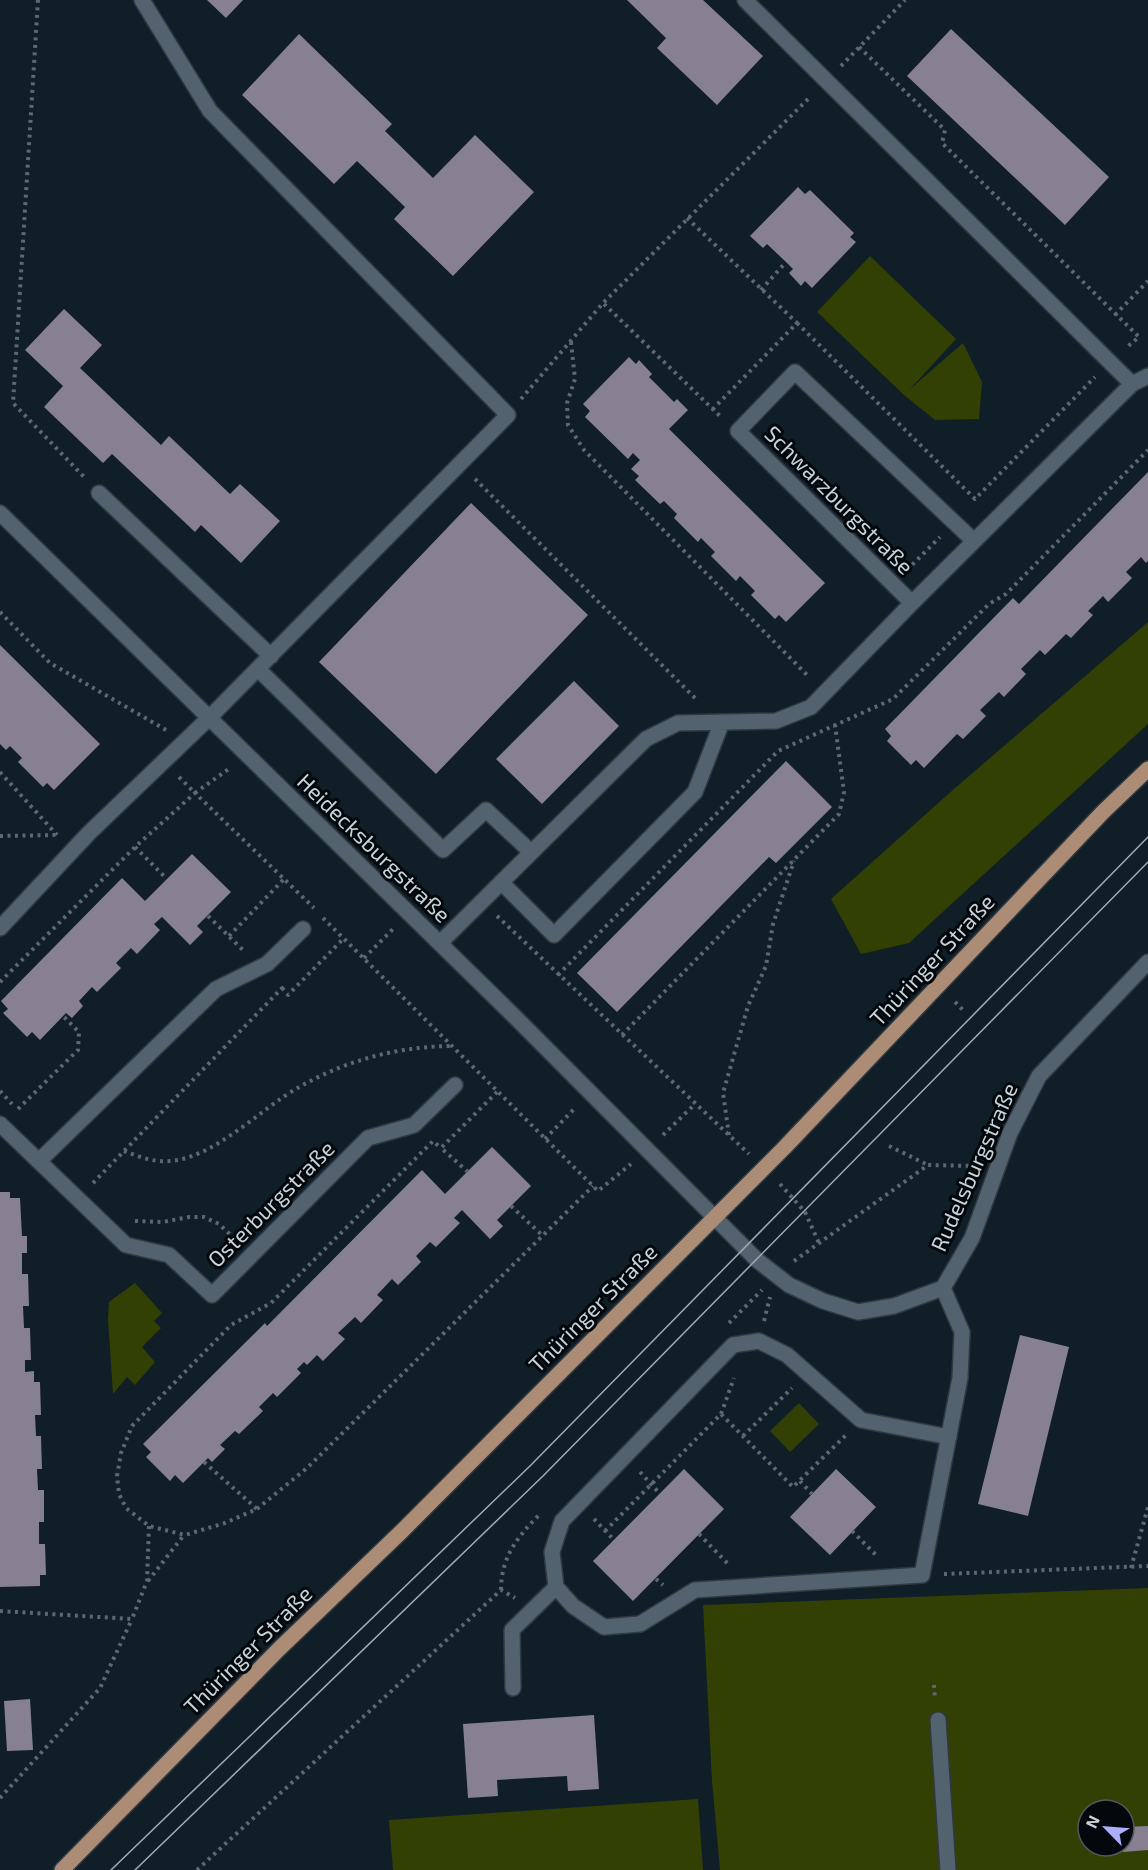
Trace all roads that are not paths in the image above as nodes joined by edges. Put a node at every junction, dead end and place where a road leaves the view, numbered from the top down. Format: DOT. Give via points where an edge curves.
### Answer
graph roads {
  1 [pos="142,0"];
  2 [pos="745,0"];
  3 [pos="1148,376"];
  4 [pos="1132,384"];
  5 [pos="99,493"];
  6 [pos="0,513"];
  7 [pos="974,541"];
  8 [pos="912,603"];
  9 [pos="271,656"];
  10 [pos="258,669"];
  11 [pos="209,718"];
  12 [pos="722,722"];
  13 [pos="1148,769"];
  14 [pos="531,852"];
  15 [pos="501,882"];
  16 [pos="0,928"];
  17 [pos="303,929"];
  18 [pos="440,943"];
  19 [pos="1148,962"];
  20 [pos="455,1085"];
  21 [pos="0,1124"];
  22 [pos="39,1161"];
  23 [pos="715,1218"];
  24 [pos="943,1288"];
  25 [pos="949,1437"];
  26 [pos="556,1587"];
  27 [pos="513,1688"];
  28 [pos="938,1720"];
  29 [pos="62,1870"];
  30 [pos="948,1870"];
  1 -- 9 [label="street" via="210,111 508,415"];
  2 -- 4 [label="street"];
  3 -- 4 [label="street, Schwarzburgstraße"];
  4 -- 7 [label="street, Schwarzburgstraße"];
  5 -- 9 [label="street"];
  6 -- 11 [label="street, Heidecksburgstraße"];
  7 -- 8 [label="street, Schwarzburgstraße"];
  7 -- 8 [label="street, Schwarzburgstraße" via="795,372 738,431"];
  8 -- 12 [label="street, Schwarzburgstraße" via="811,707 776,721"];
  9 -- 10 [label="street"];
  10 -- 11 [label="street"];
  10 -- 14 [label="street" via="443,850 486,810"];
  11 -- 16 [label="street" via="89,833"];
  11 -- 18 [label="street, Heidecksburgstraße"];
  12 -- 14 [label="street, Schwarzburgstraße" via="678,723 646,739"];
  12 -- 15 [label="street" via="695,792 555,935"];
  13 -- 23 [label="main road, Thüringer Straße" via="1102,812"];
  14 -- 15 [label="street, Schwarzburgstraße"];
  15 -- 18 [label="street, Schwarzburgstraße"];
  17 -- 22 [label="street" via="267,964 216,989"];
  18 -- 23 [label="street, Heidecksburgstraße"];
  19 -- 24 [label="street, Rudelsburgstraße" via="1040,1076 1010,1133 972,1238"];
  20 -- 22 [label="street, Osterburgstraße" via="414,1125 368,1138 212,1295 169,1255 126,1245"];
  21 -- 22 [label="street, Osterburgstraße"];
  23 -- 24 [label="street, Rudelsburgstraße" via="789,1285 858,1312 894,1306"];
  23 -- 29 [label="main road, Thüringer Straße" via="279,1649"];
  24 -- 25 [label="street, Rudelsburgstraße" via="962,1332 960,1378"];
  25 -- 26 [label="street, Rudelsburgstraße" via="922,1575 695,1590 640,1624 604,1627 573,1606"];
  25 -- 26 [label="street" via="861,1420 787,1355 759,1341 733,1345 562,1521 552,1552"];
  26 -- 27 [label="street" via="512,1630"];
  28 -- 30 [label="street"];
}
